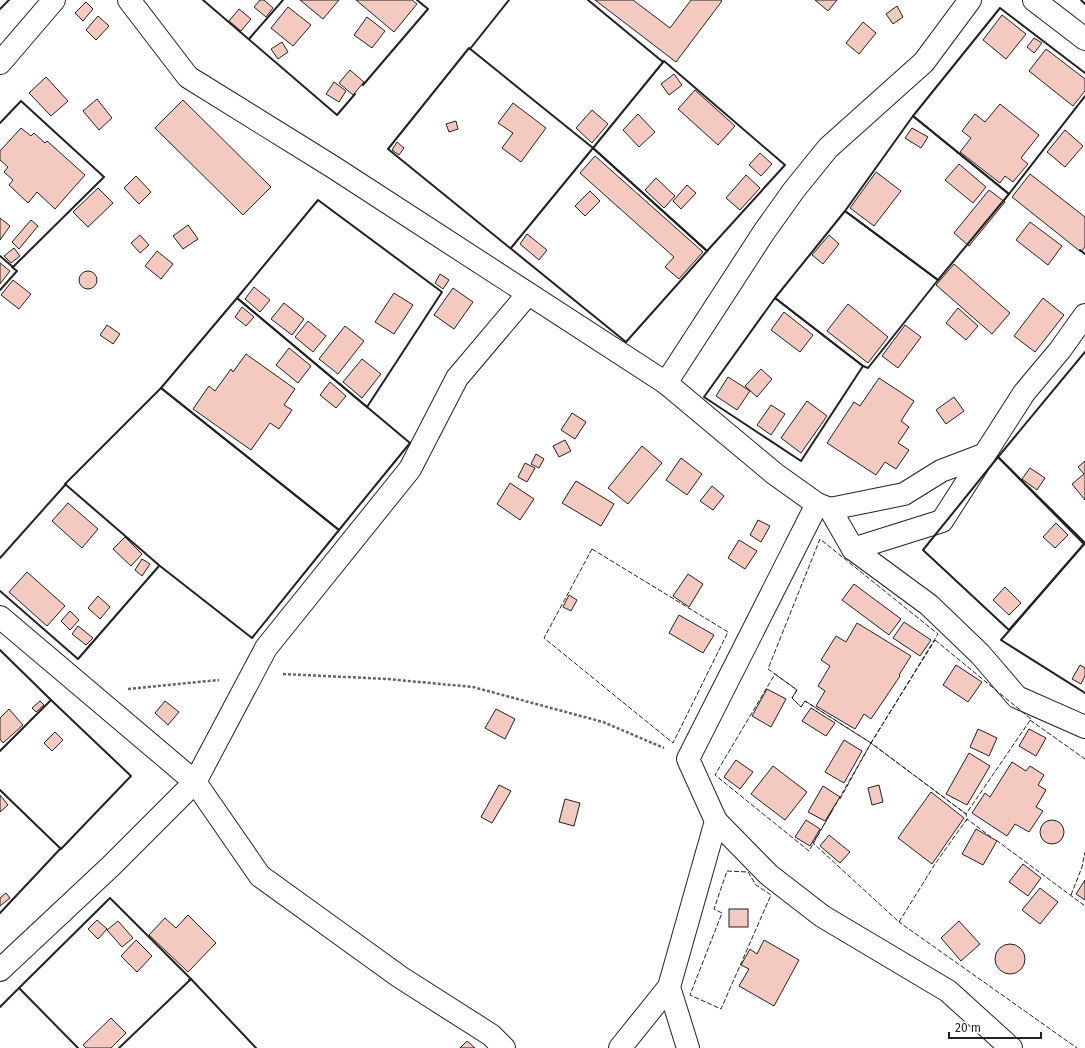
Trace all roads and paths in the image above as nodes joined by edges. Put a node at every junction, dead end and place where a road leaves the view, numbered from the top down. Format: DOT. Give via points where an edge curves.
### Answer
graph roads {
  1 [pos="54,0"];
  2 [pos="129,0"];
  3 [pos="970,0"];
  4 [pos="1034,0"];
  5 [pos="1085,39"];
  6 [pos="0,63"];
  7 [pos="528,294"];
  8 [pos="1085,315"];
  9 [pos="666,383"];
  10 [pos="983,454"];
  11 [pos="824,507"];
  12 [pos="853,549"];
  13 [pos="0,617"];
  14 [pos="280,674"];
  15 [pos="226,679"];
  16 [pos="89,692"];
  17 [pos="1085,727"];
  18 [pos="688,759"];
  19 [pos="195,782"];
  20 [pos="716,821"];
  21 [pos="0,970"];
  22 [pos="668,987"];
  23 [pos="504,1048"];
  24 [pos="620,1048"];
  25 [pos="688,1048"];
  26 [pos="1011,1048"];
  1 -- 6 [label="street"];
  2 -- 7 [label="street" via="188,77 333,167"];
  3 -- 9 [label="street" via="924,62 828,148 794,190"];
  4 -- 5 [label="street"];
  7 -- 9 [label="street"];
  7 -- 19 [label="street" via="457,378 410,469 266,648"];
  8 -- 10 [label="street" via="1024,393"];
  9 -- 11 [label="street" via="775,474"];
  10 -- 11 [label="street" via="941,471 904,494"];
  10 -- 12 [label="street" via="942,521"];
  11 -- 12 [label="street"];
  11 -- 18 [label="street"];
  12 -- 17 [label="street" via="929,605 980,654 1017,697"];
  13 -- 16 [label="street"];
  14 -- 18 [label="path" via="387,679 473,687 603,722"];
  15 -- 16 [label="path"];
  16 -- 19 [label="street"];
  18 -- 20 [label="street"];
  19 -- 21 [label="street" via="111,866"];
  19 -- 23 [label="street" via="260,876 400,977 491,1035"];
  20 -- 22 [label="street"];
  20 -- 26 [label="street" via="780,884 828,919 948,991"];
  22 -- 24 [label="street"];
  22 -- 25 [label="street"];
}
